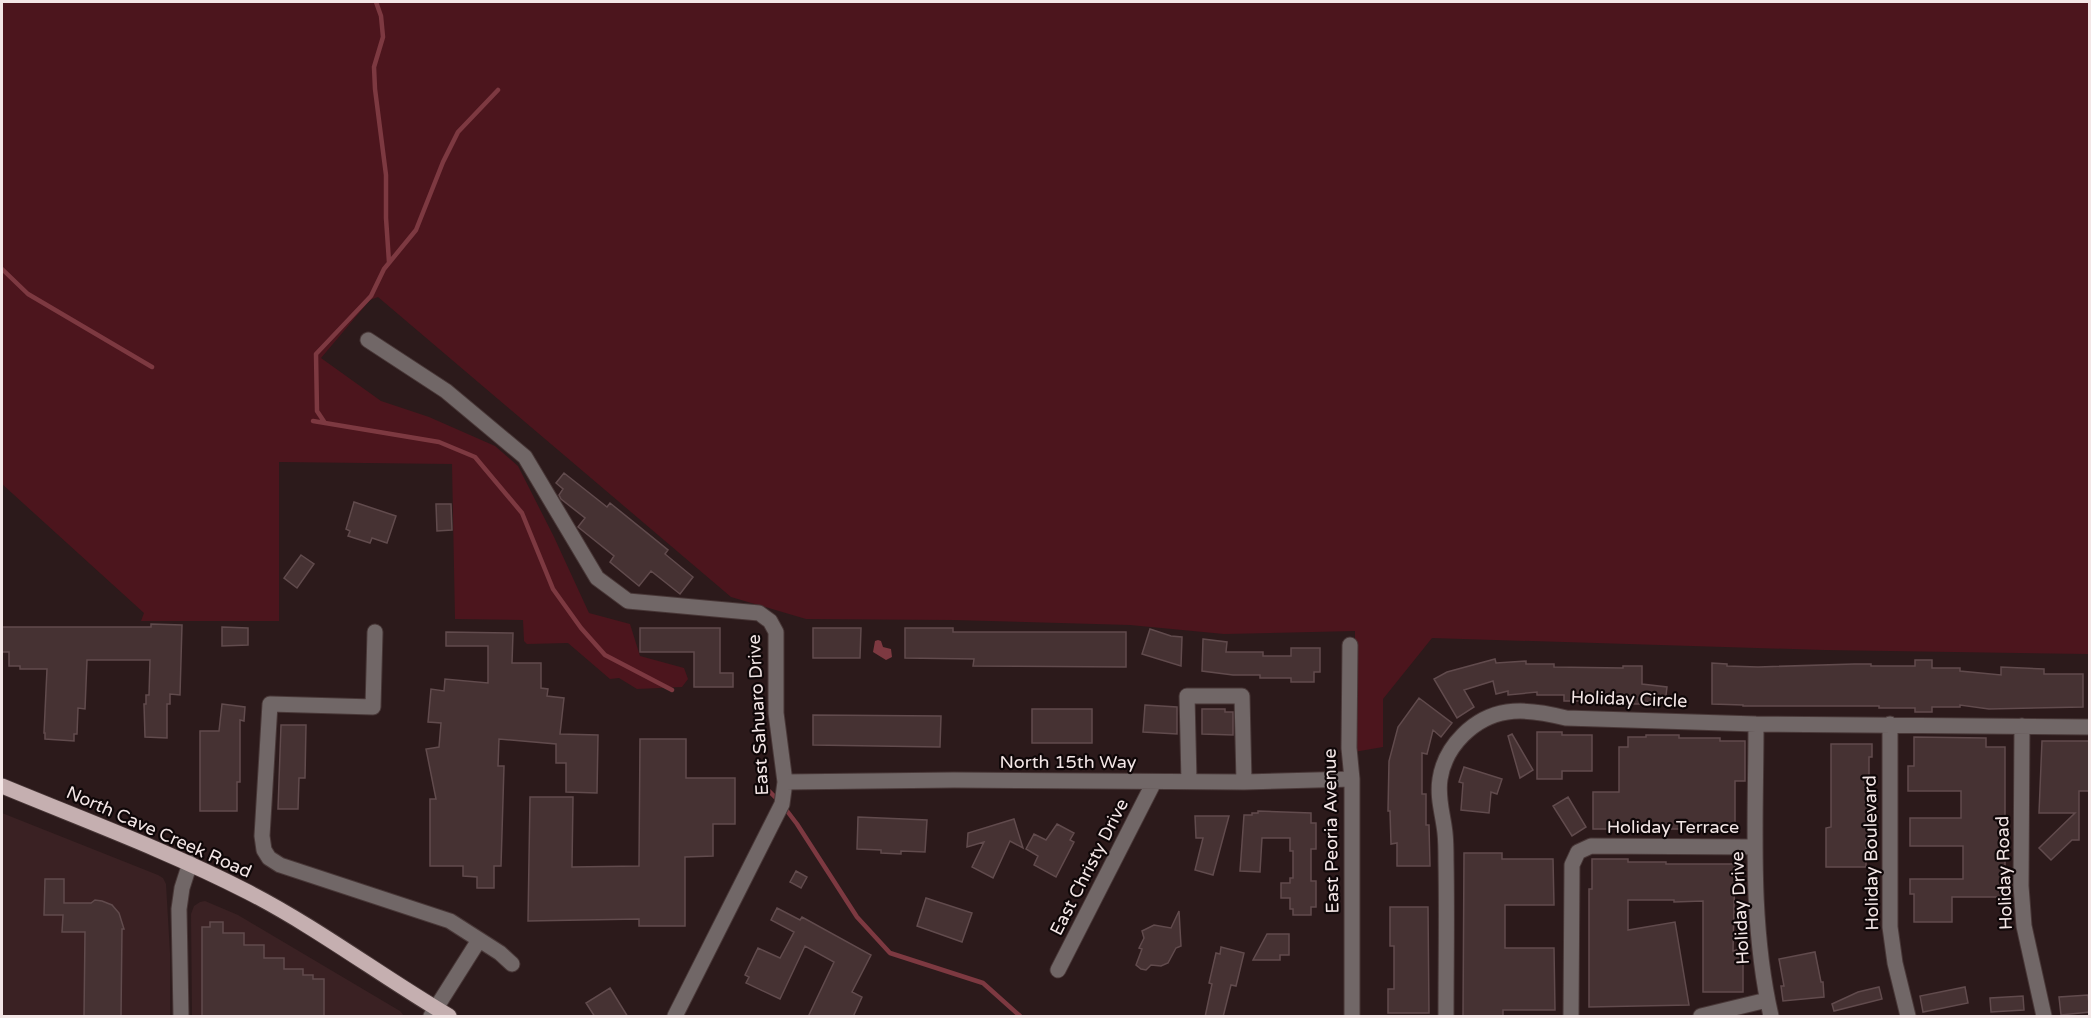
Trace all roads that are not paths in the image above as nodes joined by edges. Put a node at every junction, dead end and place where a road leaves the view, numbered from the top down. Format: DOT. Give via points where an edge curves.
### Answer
graph roads {
  1 [pos="368,340"];
  2 [pos="375,633"];
  3 [pos="1350,645"];
  4 [pos="1756,724"];
  5 [pos="1890,724"];
  6 [pos="2022,726"];
  7 [pos="2090,726"];
  8 [pos="1352,779"];
  9 [pos="1189,781"];
  10 [pos="784,782"];
  11 [pos="1154,782"];
  12 [pos="1244,782"];
  13 [pos="2,786"];
  14 [pos="1755,846"];
  15 [pos="190,863"];
  16 [pos="479,940"];
  17 [pos="512,964"];
  18 [pos="1058,970"];
  19 [pos="1767,1000"];
  20 [pos="438,1014"];
  21 [pos="181,1017"];
  22 [pos="675,1017"];
  23 [pos="1352,1017"];
  24 [pos="1446,1017"];
  25 [pos="1571,1017"];
  26 [pos="1701,1017"];
  27 [pos="1771,1017"];
  28 [pos="1908,1017"];
  29 [pos="2044,1017"];
  1 -- 10 [label="street, East Sahuaro Drive" via="446,392 525,457 597,578 628,601 759,613 770,621 776,632 777,713"];
  2 -- 16 [label="street" via="373,707 270,704 264,850 280,865 450,921"];
  3 -- 8 [label="street, East Peoria Avenue"];
  4 -- 5 [label="street, Holiday Circle"];
  4 -- 14 [label="street, Holiday Drive"];
  4 -- 24 [label="street, Holiday Circle" via="1566,718 1517,711 1485,719 1470,728 1447,759 1439,790 1446,861"];
  5 -- 6 [label="street, Holiday Circle"];
  5 -- 28 [label="street, Holiday Boulevard" via="1890,927"];
  6 -- 7 [label="street, Holiday Circle"];
  6 -- 29 [label="street, Holiday Road" via="2023,916"];
  8 -- 12 [label="street, North 15th Way"];
  8 -- 23 [label="street, East Peoria Avenue"];
  9 -- 11 [label="street, North 15th Way"];
  9 -- 12 [label="street, North 15th Way"];
  9 -- 12 [label="street" via="1187,696 1242,696"];
  10 -- 11 [label="street, North 15th Way"];
  10 -- 22 [label="street, East Sahuaro Drive" via="782,804"];
  11 -- 18 [label="street, East Christy Drive"];
  13 -- 15 [label="main road, North Cave Creek Road"];
  14 -- 19 [label="street, Holiday Drive" via="1756,917"];
  14 -- 25 [label="street, Holiday Terrace" via="1591,846 1578,852 1572,865"];
  15 -- 20 [label="main road, North Cave Creek Road" via="304,923"];
  15 -- 21 [label="street" via="179,909"];
  16 -- 17 [label="street"];
  16 -- 20 [label="street"];
  19 -- 26 [label="street"];
  19 -- 27 [label="street, Holiday Drive"];
}
